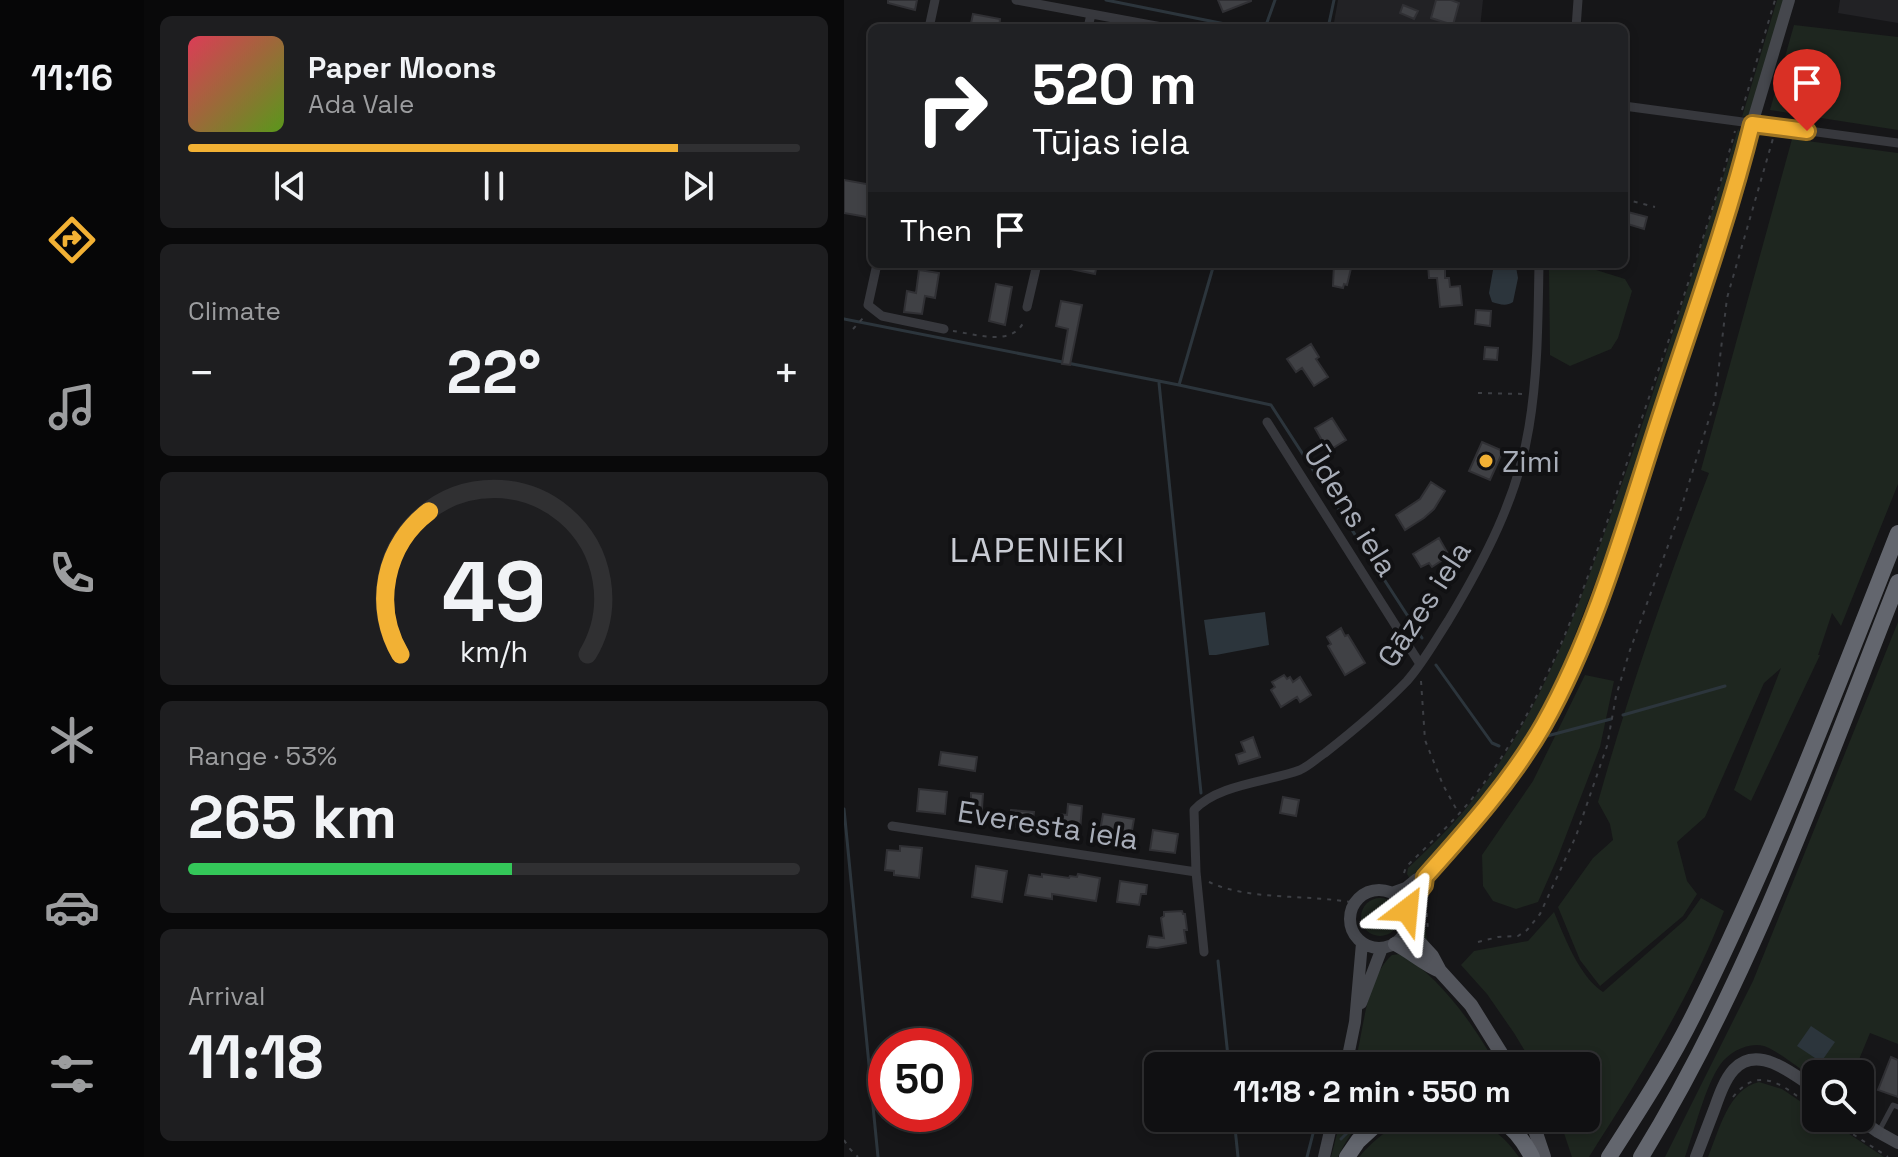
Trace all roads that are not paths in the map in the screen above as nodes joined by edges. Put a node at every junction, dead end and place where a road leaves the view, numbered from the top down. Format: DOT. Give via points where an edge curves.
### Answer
graph roads {
  1 [pos="935,0"];
  2 [pos="1016,0"];
  3 [pos="1578,0"];
  4 [pos="1789,0"];
  5 [pos="1091,14"];
  6 [pos="930,24"];
  7 [pos="1089,24"];
  8 [pos="1145,24"];
  9 [pos="1576,24"];
  10 [pos="1628,107"];
  11 [pos="1752,124"];
  12 [pos="1898,143"];
  13 [pos="876,268"];
  14 [pos="1036,268"];
  15 [pos="1539,268"];
  16 [pos="1027,307"];
  17 [pos="944,329"];
  18 [pos="1267,422"];
  19 [pos="1898,533"];
  20 [pos="1898,582"];
  21 [pos="1420,664"];
  22 [pos="892,826"];
  23 [pos="1197,874"];
  24 [pos="1425,877"];
  25 [pos="1392,893"];
  26 [pos="1407,907"];
  27 [pos="1407,929"];
  28 [pos="1362,943"];
  29 [pos="1388,946"];
  30 [pos="1204,952"];
  31 [pos="1440,971"];
  32 [pos="1355,1022"];
  33 [pos="1349,1052"];
  34 [pos="1500,1052"];
  35 [pos="1802,1081"];
  36 [pos="1898,1107"];
  37 [pos="1874,1129"];
  38 [pos="1330,1132"];
  39 [pos="1367,1132"];
  40 [pos="1515,1132"];
  41 [pos="1536,1132"];
  42 [pos="1878,1132"];
  43 [pos="1898,1143"];
  44 [pos="1324,1157"];
  45 [pos="1347,1157"];
  46 [pos="1532,1157"];
  47 [pos="1544,1157"];
  48 [pos="1609,1157"];
  49 [pos="1644,1157"];
  50 [pos="1696,1157"];
  1 -- 6 [label="street"];
  2 -- 5 [label="street"];
  3 -- 9 [label="street"];
  4 -- 11 [label="main road"];
  5 -- 7 [label="street"];
  5 -- 8 [label="street"];
  10 -- 11 [label="street"];
  11 -- 12 [label="street"];
  11 -- 24 [label="main road" via="1667,398 1568,678 1508,780"];
  13 -- 17 [label="street" via="868,305 882,316"];
  14 -- 16 [label="street"];
  15 -- 21 [label="street, Gāzes iela" via="1537,367 1517,480 1478,571"];
  18 -- 21 [label="street, Ūdens iela"];
  19 -- 48 [label="highway" via="1762,869 1696,1010"];
  20 -- 49 [label="highway" via="1772,898"];
  21 -- 23 [label="street, Gāzes iela" via="1367,718 1302,769 1201,803 1194,810"];
  22 -- 23 [label="street, Everesta iela"];
  23 -- 30 [label="street, Gāzes iela"];
  24 -- 25 [label="main road"];
  24 -- 26 [label="main road"];
  25 -- 26 [label="main road"];
  25 -- 28 [label="main road" via="1375,890 1355,903 1351,929"];
  26 -- 27 [label="main road"];
  27 -- 29 [label="main road"];
  27 -- 31 [label="main road"];
  28 -- 29 [label="main road"];
  28 -- 32 [label="main road"];
  29 -- 31 [label="main road" via="1409,951"];
  29 -- 32 [label="main road"];
  31 -- 34 [label="main road" via="1471,1005"];
  32 -- 33 [label="main road"];
  35 -- 50 [label="main road" via="1758,1059 1739,1064 1729,1073"];
  36 -- 42 [label="lane" via="1893,1105"];
  37 -- 42 [label="main road"];
  38 -- 44 [label="main road"];
  39 -- 45 [label="highway"];
  40 -- 46 [label="highway"];
  41 -- 47 [label="main road"];
  42 -- 43 [label="main road"];
}
